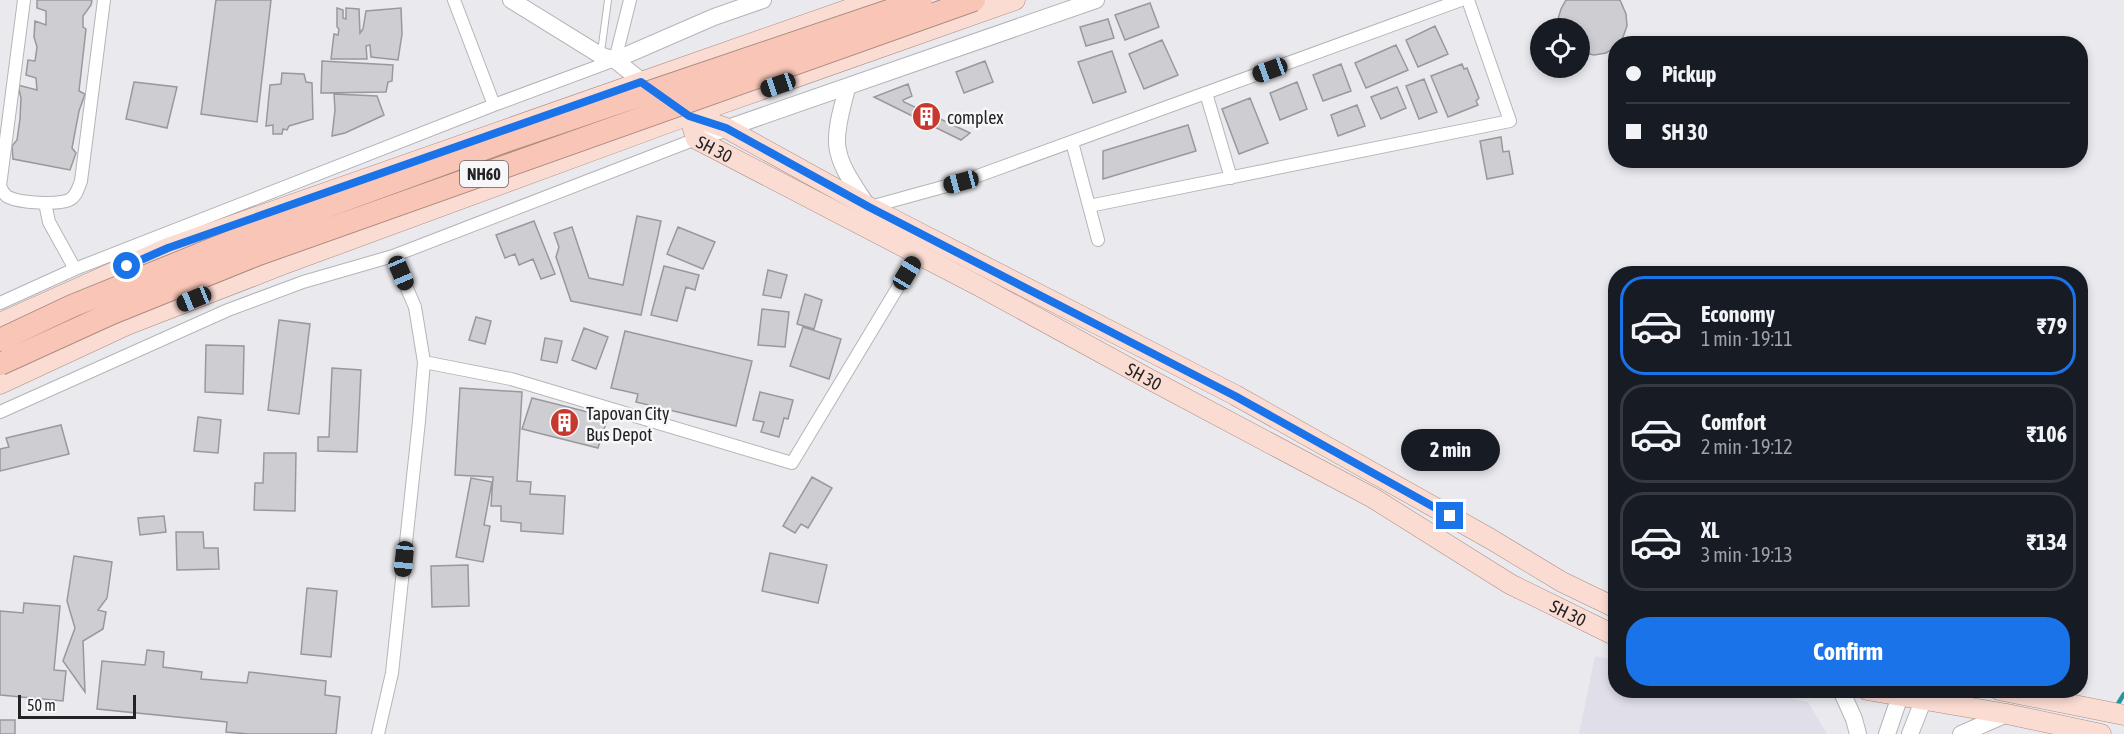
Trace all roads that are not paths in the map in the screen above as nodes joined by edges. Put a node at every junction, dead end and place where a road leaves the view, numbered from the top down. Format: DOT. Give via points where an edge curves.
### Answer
graph roads {
  1 [pos="24,0"];
  2 [pos="104,0"];
  3 [pos="453,0"];
  4 [pos="511,0"];
  5 [pos="608,0"];
  6 [pos="630,0"];
  7 [pos="763,0"];
  8 [pos="875,0"];
  9 [pos="921,0"];
  10 [pos="974,0"];
  11 [pos="1015,0"];
  12 [pos="1096,0"];
  13 [pos="1461,0"];
  14 [pos="1468,0"];
  15 [pos="607,58"];
  16 [pos="641,82"];
  17 [pos="847,88"];
  18 [pos="1206,93"];
  19 [pos="494,105"];
  20 [pos="689,116"];
  21 [pos="726,128"];
  22 [pos="696,139"];
  23 [pos="1072,142"];
  24 [pos="1231,178"];
  25 [pos="45,203"];
  26 [pos="1089,206"];
  27 [pos="869,207"];
  28 [pos="868,227"];
  29 [pos="1098,240"];
  30 [pos="918,254"];
  31 [pos="393,256"];
  32 [pos="75,269"];
  33 [pos="0,303"];
  34 [pos="0,323"];
  35 [pos="0,340"];
  36 [pos="424,362"];
  37 [pos="0,364"];
  38 [pos="0,384"];
  39 [pos="0,412"];
  40 [pos="1608,604"];
  41 [pos="1608,611"];
  42 [pos="1596,627"];
  43 [pos="1608,632"];
  44 [pos="1845,698"];
  45 [pos="1910,698"];
  46 [pos="1913,698"];
  47 [pos="1932,698"];
  48 [pos="2039,698"];
  49 [pos="2007,714"];
  50 [pos="2124,715"];
  51 [pos="378,734"];
  52 [pos="1858,734"];
  53 [pos="1887,734"];
  54 [pos="1910,734"];
  55 [pos="1961,734"];
  56 [pos="2101,734"];
  1 -- 25 [label="street" via="0,186 9,198"];
  2 -- 25 [label="street" via="81,181 76,195 68,200"];
  3 -- 19 [label="street"];
  4 -- 15 [label="street"];
  5 -- 15 [label="lane"];
  6 -- 15 [label="street"];
  7 -- 15 [label="street"];
  8 -- 16 [label="main road"];
  9 -- 35 [label="highway, NH60, bridge" via="511,139 235,240 72,306"];
  10 -- 37 [label="highway, NH60, bridge" via="255,255"];
  11 -- 20 [label="main road"];
  12 -- 17 [label="street"];
  13 -- 18 [label="street"];
  14 -- 24 [label="street" via="1510,122"];
  15 -- 16 [label="street"];
  15 -- 19 [label="street"];
  16 -- 20 [label="street"];
  16 -- 34 [label="main road" via="168,248"];
  17 -- 21 [label="street"];
  17 -- 27 [label="street" via="837,144 842,165"];
  18 -- 23 [label="street"];
  18 -- 24 [label="street"];
  19 -- 32 [label="street"];
  20 -- 21 [label="main road, SH 30"];
  20 -- 22 [label="main road, SH 30"];
  20 -- 38 [label="main road" via="284,264 127,326"];
  21 -- 22 [label="street"];
  21 -- 27 [label="main road, SH 30"];
  22 -- 28 [label="main road, SH 30"];
  22 -- 31 [label="street"];
  23 -- 26 [label="street"];
  23 -- 27 [label="street" via="961,182"];
  24 -- 26 [label="street"];
  25 -- 32 [label="street" via="49,222"];
  26 -- 29 [label="street"];
  27 -- 28 [label="street"];
  27 -- 40 [label="main road, SH 30" via="1235,396 1562,582"];
  28 -- 30 [label="main road, SH 30"];
  30 -- 36 [label="street" via="792,463 511,379"];
  30 -- 42 [label="main road, SH 30" via="1373,498 1510,584"];
  31 -- 36 [label="street" via="415,307"];
  31 -- 39 [label="street" via="303,282 228,310"];
  32 -- 33 [label="street"];
  36 -- 51 [label="street" via="392,674"];
  41 -- 42 [label="main road"];
  42 -- 43 [label="main road, SH 30"];
  44 -- 52 [label="street"];
  45 -- 53 [label="street"];
  46 -- 54 [label="street"];
  47 -- 49 [label="main road"];
  48 -- 50 [label="main road"];
  49 -- 55 [label="street"];
  49 -- 56 [label="main road"];
}
